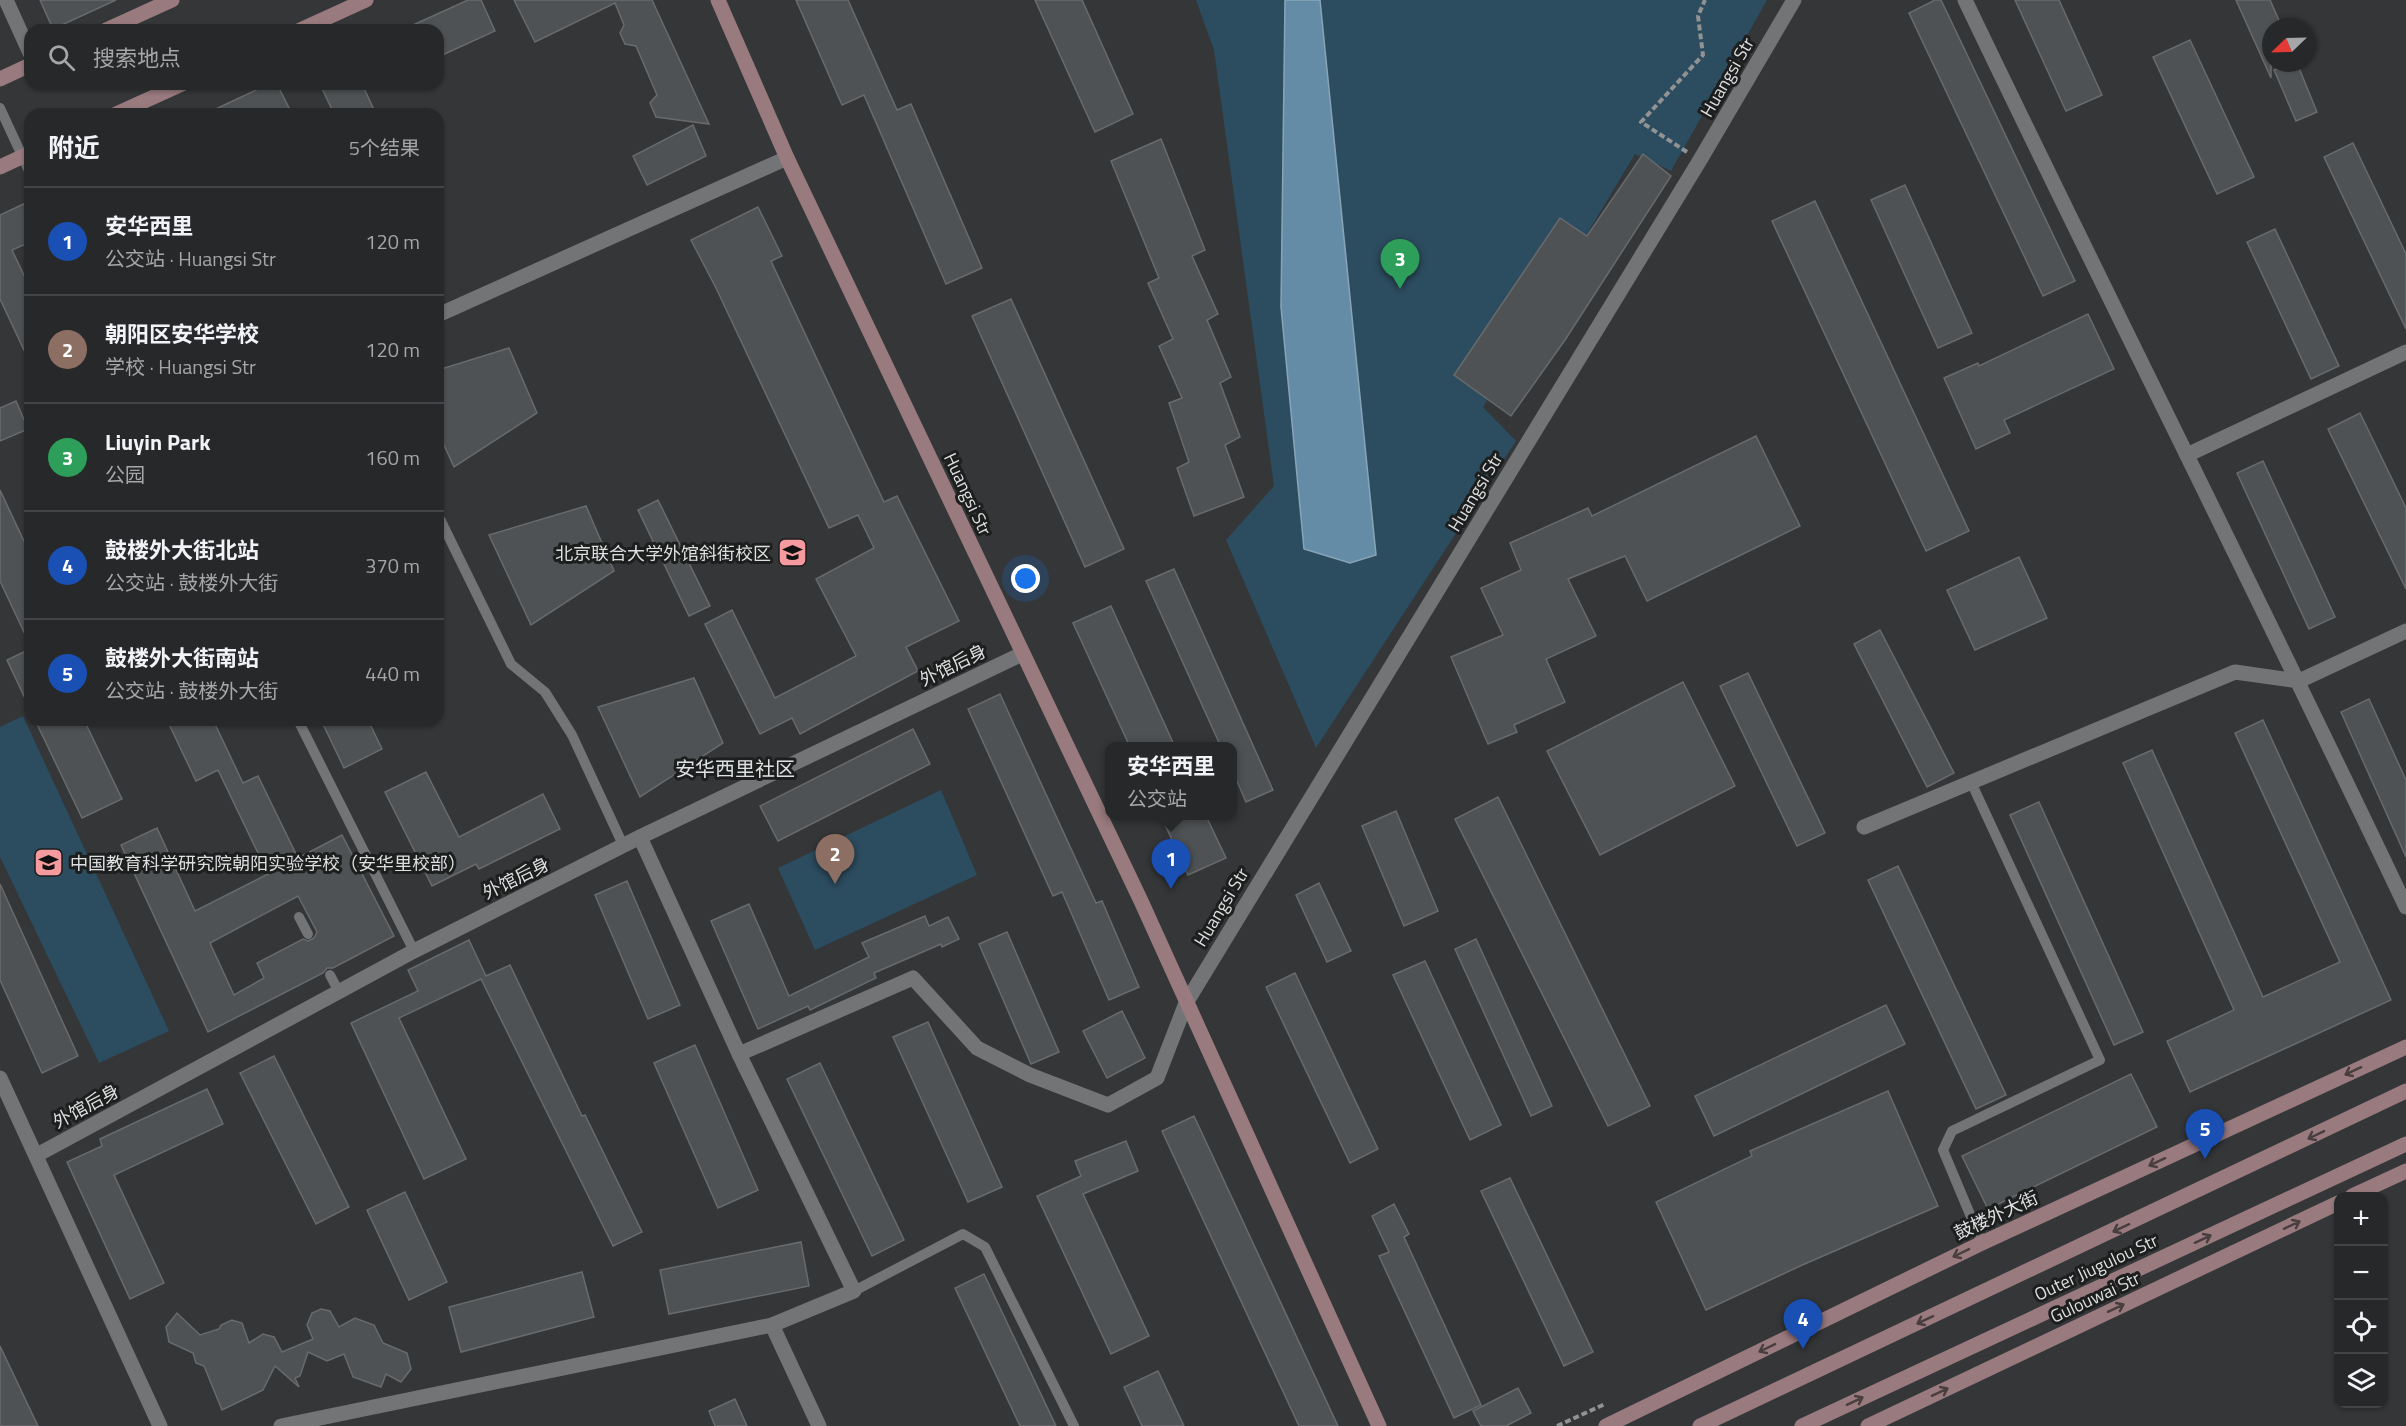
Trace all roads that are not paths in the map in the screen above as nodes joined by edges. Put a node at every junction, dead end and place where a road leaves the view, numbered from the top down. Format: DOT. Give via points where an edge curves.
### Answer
graph roads {
  1 [pos="6,0"];
  2 [pos="171,0"];
  3 [pos="366,0"];
  4 [pos="718,0"];
  5 [pos="1794,0"];
  6 [pos="1965,0"];
  7 [pos="119,24"];
  8 [pos="313,24"];
  9 [pos="24,40"];
  10 [pos="24,68"];
  11 [pos="0,79"];
  12 [pos="169,90"];
  13 [pos="0,108"];
  14 [pos="129,108"];
  15 [pos="24,151"];
  16 [pos="24,156"];
  17 [pos="787,158"];
  18 [pos="0,167"];
  19 [pos="444,312"];
  20 [pos="2406,352"];
  21 [pos="2187,455"];
  22 [pos="444,527"];
  23 [pos="2406,631"];
  24 [pos="1022,654"];
  25 [pos="2299,681"];
  26 [pos="301,726"];
  27 [pos="1971,782"];
  28 [pos="1864,827"];
  29 [pos="640,837"];
  30 [pos="624,847"];
  31 [pos="2406,907"];
  32 [pos="299,917"];
  33 [pos="308,934"];
  34 [pos="414,951"];
  35 [pos="330,975"];
  36 [pos="339,992"];
  37 [pos="1186,1003"];
  38 [pos="2406,1047"];
  39 [pos="739,1054"];
  40 [pos="0,1078"];
  41 [pos="2406,1091"];
  42 [pos="2406,1144"];
  43 [pos="37,1155"];
  44 [pos="2406,1171"];
  45 [pos="2362,1192"];
  46 [pos="2334,1205"];
  47 [pos="1982,1243"];
  48 [pos="854,1291"];
  49 [pos="772,1325"];
  50 [pos="160,1426"];
  51 [pos="281,1426"];
  52 [pos="819,1426"];
  53 [pos="1074,1426"];
  54 [pos="1379,1426"];
  55 [pos="1606,1426"];
  56 [pos="1700,1426"];
  57 [pos="1802,1426"];
  58 [pos="1868,1426"];
  1 -- 9 [label="street"];
  2 -- 7 [label="street"];
  3 -- 8 [label="street"];
  4 -- 17 [label="street, Huangsi Str"];
  5 -- 37 [label="street, Huangsi Str"];
  6 -- 21 [label="street"];
  10 -- 11 [label="street"];
  12 -- 14 [label="street"];
  13 -- 15 [label="lane"];
  16 -- 18 [label="street"];
  17 -- 19 [label="street"];
  17 -- 24 [label="street, Huangsi Str"];
  20 -- 21 [label="street"];
  21 -- 25 [label="street"];
  22 -- 30 [label="lane" via="511,664 545,692 572,735"];
  23 -- 25 [label="street"];
  24 -- 29 [label="street, 外馆后身"];
  24 -- 37 [label="street, Huangsi Str"];
  25 -- 27 [label="street" via="2235,672"];
  25 -- 31 [label="street"];
  26 -- 34 [label="lane"];
  27 -- 28 [label="street"];
  27 -- 47 [label="lane" via="2100,1060 1952,1131 1943,1150"];
  29 -- 30 [label="street, 外馆后身"];
  29 -- 39 [label="street"];
  30 -- 34 [label="street, 外馆后身"];
  32 -- 33 [label="lane"];
  34 -- 36 [label="street, 外馆后身"];
  35 -- 36 [label="lane"];
  36 -- 43 [label="street, 外馆后身"];
  37 -- 39 [label="street, Huangsi Str" via="1158,1078 1108,1105 1030,1075 977,1048 913,978"];
  37 -- 54 [label="street, Huangsi Str"];
  38 -- 47 [label="street, 鼓楼外大街, one-way"];
  39 -- 48 [label="street"];
  40 -- 43 [label="street"];
  41 -- 56 [label="street, one-way"];
  57 -- 42 [label="street, Outer Jiugulou Str, one-way"];
  43 -- 50 [label="street"];
  44 -- 45 [label="street"];
  58 -- 46 [label="street, Gulouwai Str, one-way"];
  47 -- 55 [label="street, 鼓楼外大街, one-way"];
  48 -- 49 [label="street"];
  48 -- 53 [label="lane" via="963,1234 985,1247"];
  49 -- 51 [label="street"];
  49 -- 52 [label="street"];
}
